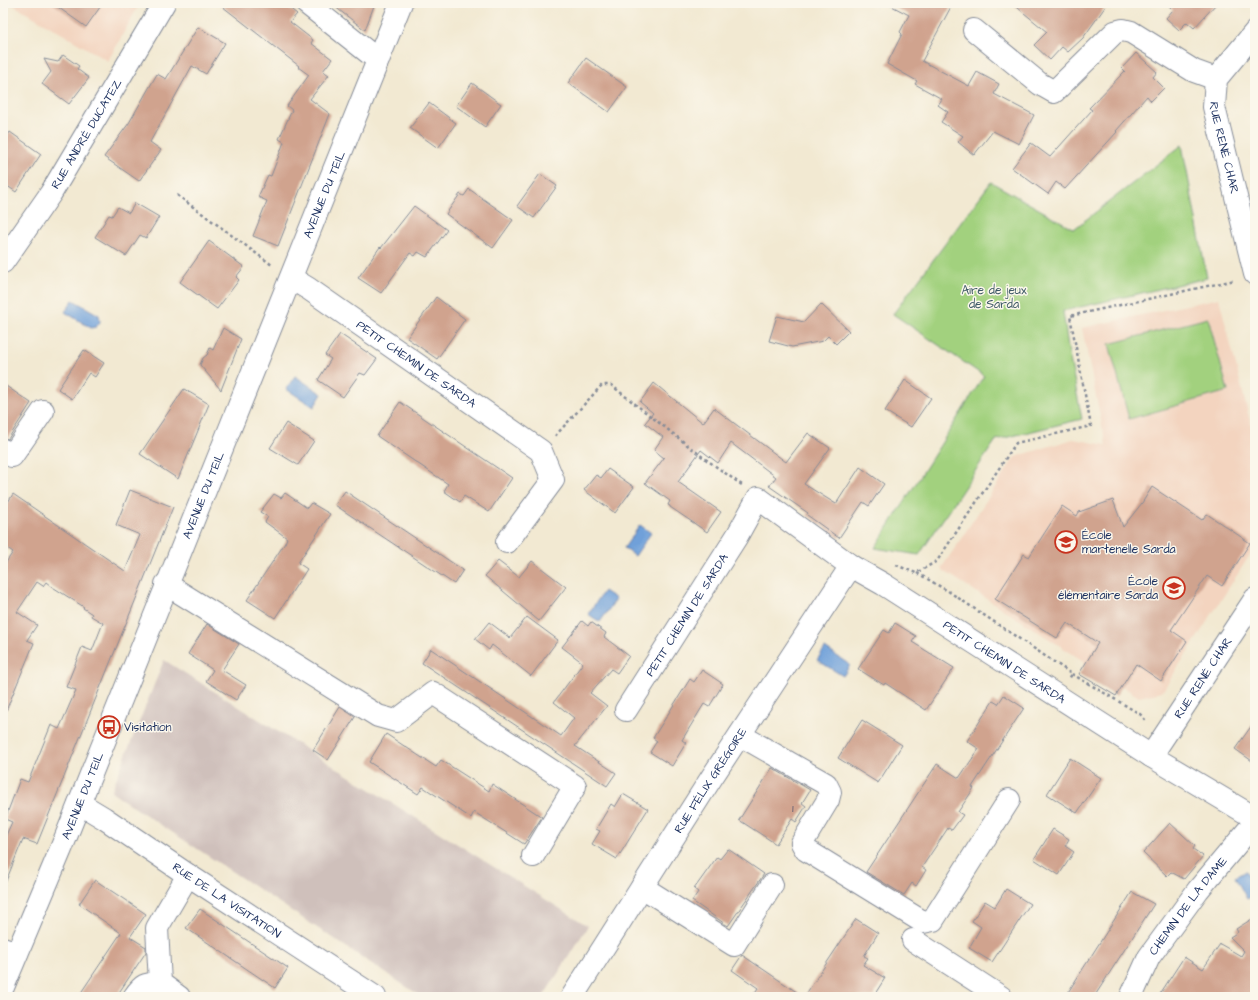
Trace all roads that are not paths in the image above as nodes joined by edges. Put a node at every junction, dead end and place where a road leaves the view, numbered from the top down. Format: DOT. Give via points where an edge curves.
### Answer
graph roads {
  1 [pos="164,3"];
  2 [pos="306,3"];
  3 [pos="401,3"];
  4 [pos="974,30"];
  5 [pos="1255,32"];
  6 [pos="378,60"];
  7 [pos="1216,79"];
  8 [pos="3,262"];
  9 [pos="1248,276"];
  10 [pos="291,278"];
  11 [pos="43,411"];
  12 [pos="3,450"];
  13 [pos="507,542"];
  14 [pos="851,566"];
  15 [pos="166,584"];
  16 [pos="1255,599"];
  17 [pos="626,710"];
  18 [pos="740,735"];
  19 [pos="1151,756"];
  20 [pos="1009,800"];
  21 [pos="79,803"];
  22 [pos="1255,818"];
  23 [pos="1255,822"];
  24 [pos="533,856"];
  25 [pos="188,875"];
  26 [pos="772,885"];
  27 [pos="642,887"];
  28 [pos="913,940"];
  29 [pos="10,951"];
  30 [pos="3,987"];
  31 [pos="172,993"];
  32 [pos="134,997"];
  33 [pos="376,997"];
  34 [pos="572,997"];
  35 [pos="1002,997"];
  36 [pos="1131,997"];
  1 -- 8 [label="street, RUE ANDRÉ DUCATEZ" via="51,193"];
  2 -- 6 [label="street"];
  3 -- 6 [label="street, AVENUE DU TEIL"];
  4 -- 7 [label="street" via="1040,84 1054,92 1115,32 1123,30 1131,32 1194,71"];
  5 -- 7 [label="street"];
  6 -- 10 [label="street, AVENUE DU TEIL"];
  7 -- 9 [label="street, RUE RENÉ CHAR" via="1214,107"];
  10 -- 13 [label="street, PETIT CHEMIN DE SARDA" via="541,451 552,480"];
  10 -- 15 [label="street, AVENUE DU TEIL"];
  11 -- 12 [label="street" via="12,456"];
  14 -- 17 [label="street, PETIT CHEMIN DE SARDA" via="758,498 737,536"];
  14 -- 18 [label="street, RUE FÉLIX GRÉGOIRE"];
  14 -- 19 [label="street, PETIT CHEMIN DE SARDA"];
  15 -- 21 [label="street, AVENUE DU TEIL"];
  15 -- 24 [label="street" via="378,716 396,721 433,693 575,786"];
  16 -- 19 [label="street, RUE RENÉ CHAR"];
  18 -- 20 [label="street" via="826,784 830,792 828,800 802,843 806,850 923,922 933,920"];
  18 -- 27 [label="street, RUE FÉLIX GRÉGOIRE"];
  19 -- 22 [label="street, PETIT CHEMIN DE SARDA"];
  21 -- 25 [label="street, RUE DE LA VISITATION"];
  21 -- 29 [label="street, AVENUE DU TEIL"];
  23 -- 36 [label="street, CHEMIN DE LA DAME" via="1198,890 1149,957"];
  25 -- 31 [label="street" via="157,928"];
  25 -- 33 [label="street, RUE DE LA VISITATION"];
  26 -- 27 [label="street" via="734,945"];
  27 -- 34 [label="street, RUE FÉLIX GRÉGOIRE"];
  28 -- 35 [label="street"];
  29 -- 30 [label="street, AVENUE DU TEIL"];
  31 -- 32 [label="street" via="146,984"];
}
